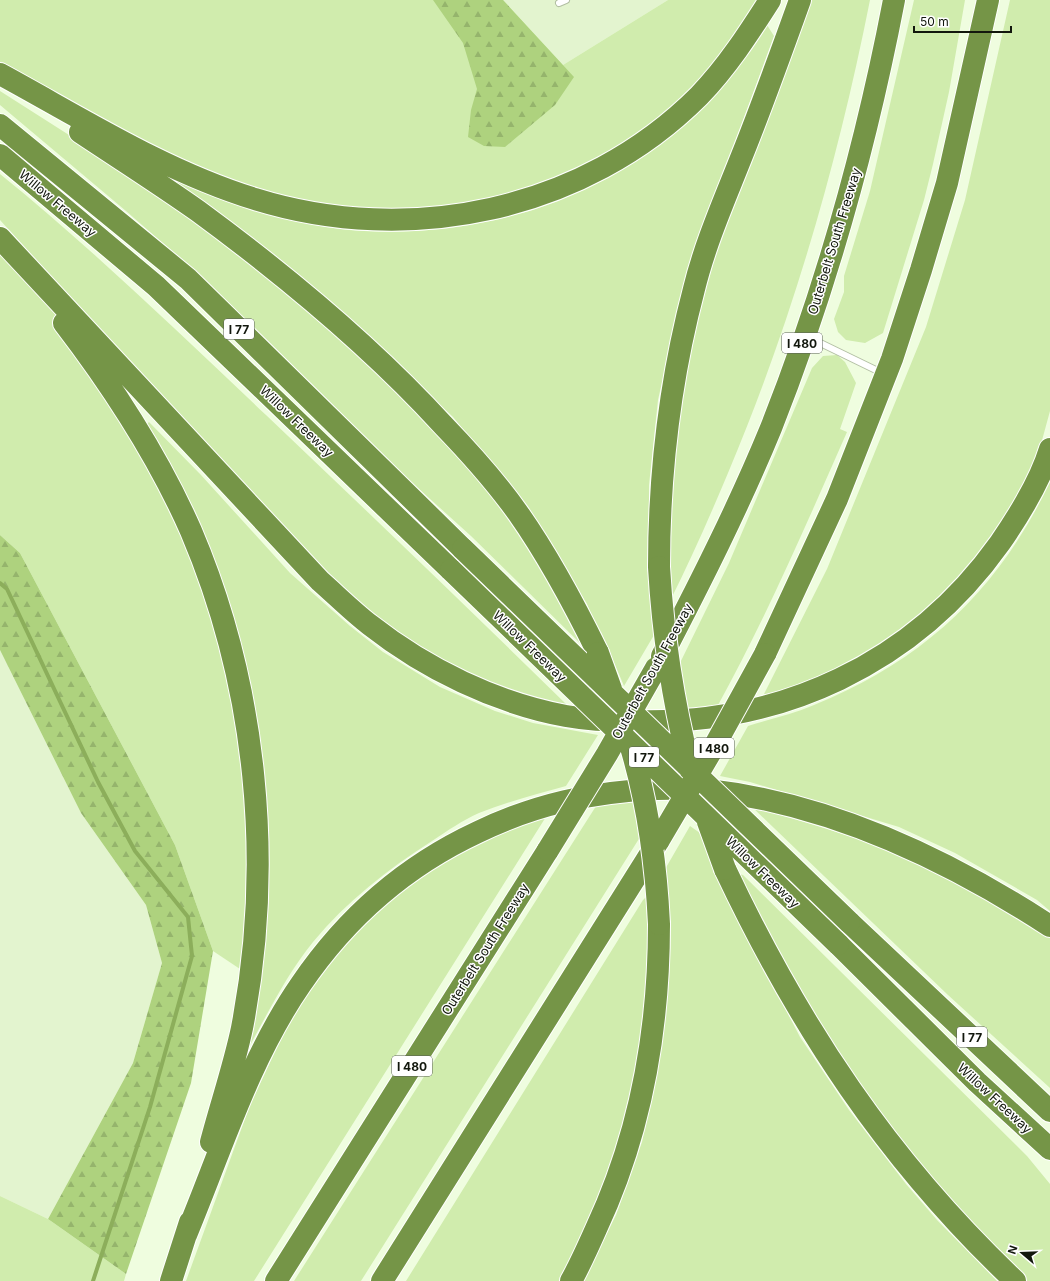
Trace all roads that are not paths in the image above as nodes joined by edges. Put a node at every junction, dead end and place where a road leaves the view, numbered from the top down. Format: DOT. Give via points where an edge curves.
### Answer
graph roads {
  1 [pos="566,0"];
  2 [pos="770,0"];
  3 [pos="800,0"];
  4 [pos="894,0"];
  5 [pos="976,0"];
  6 [pos="988,0"];
  7 [pos="559,3"];
  8 [pos="0,76"];
  9 [pos="0,125"];
  10 [pos="0,155"];
  11 [pos="947,182"];
  12 [pos="0,238"];
  13 [pos="805,335"];
  14 [pos="885,375"];
  15 [pos="1050,449"];
  16 [pos="1050,926"];
  17 [pos="977,1082"];
  18 [pos="1050,1111"];
  19 [pos="1050,1149"];
  20 [pos="1050,1166"];
  21 [pos="186,1235"];
  22 [pos="171,1281"];
  23 [pos="276,1281"];
  24 [pos="382,1281"];
  25 [pos="571,1281"];
  26 [pos="1015,1281"];
  1 -- 7 [label="lane"];
  2 -- 8 [label="highway" via="734,56 699,95 650,138 585,177 545,194 461,216 422,220 348,219 305,212 255,199 152,157"];
  3 -- 26 [label="highway, bridge" via="769,88 715,224 694,288 679,353 661,482 659,567 665,639 682,736 692,774 725,869 776,970 808,1027 848,1088 893,1149 942,1207"];
  4 -- 13 [label="highway, Outerbelt South Freeway / I 480" via="858,165"];
  5 -- 11 [label="highway"];
  6 -- 11 [label="highway, I 480"];
  8 -- 25 [label="highway, bridge" via="196,210 252,252 310,298 416,395 485,471 517,512 561,580 598,653 640,777 649,822 656,871 659,970 655,1017 637,1117 623,1166 609,1202"];
  9 -- 18 [label="highway, Willow Freeway / I 77, bridge" via="188,279 849,922"];
  10 -- 17 [label="highway, Willow Freeway / I 77, bridge" via="156,286 838,944"];
  11 -- 14 [label="highway, I 480" via="921,270"];
  12 -- 15 [label="highway" via="320,581 370,625 429,664 462,682 499,697 565,716 654,722 700,720 752,711 793,699 832,683 867,664 906,640 949,604 985,564 1026,501"];
  12 -- 21 [label="highway" via="100,372 150,451 173,493 191,532 218,609 246,721 257,836 257,889 250,975 242,1029"];
  13 -- 14 [label="lane"];
  13 -- 23 [label="highway, Outerbelt South Freeway / I 480, bridge" via="770,428 738,502 707,570 656,668 548,850"];
  14 -- 24 [label="highway, I 480, bridge" via="837,499 806,570 716,745"];
  16 -- 21 [label="highway" via="946,865 894,841 836,819 746,796 705,790 610,792 544,806 503,820 425,860 396,881 353,919 324,952 282,1014 258,1059"];
  17 -- 19 [label="highway, Willow Freeway / I 77"];
  17 -- 20 [label="highway"];
  21 -- 22 [label="highway"];
}
